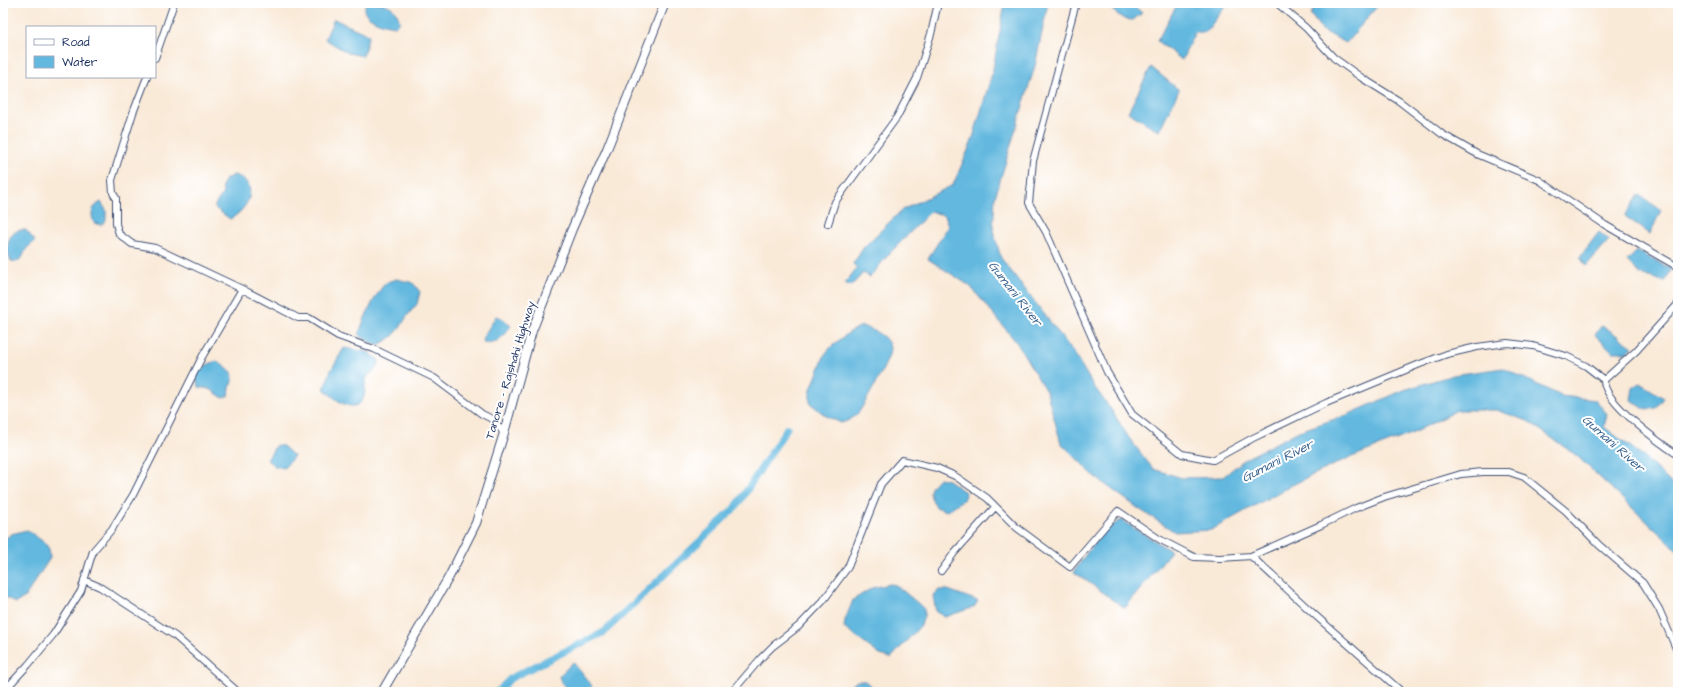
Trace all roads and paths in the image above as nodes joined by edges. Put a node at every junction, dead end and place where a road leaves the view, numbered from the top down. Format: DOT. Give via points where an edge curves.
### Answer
graph roads {
  1 [pos="174,3"];
  2 [pos="665,3"];
  3 [pos="938,3"];
  4 [pos="1076,3"];
  5 [pos="1278,3"];
  6 [pos="156,55"];
  7 [pos="147,78"];
  8 [pos="828,224"];
  9 [pos="1678,267"];
  10 [pos="242,289"];
  11 [pos="1678,304"];
  12 [pos="1604,380"];
  13 [pos="504,433"];
  14 [pos="1678,455"];
  15 [pos="995,507"];
  16 [pos="1251,556"];
  17 [pos="941,571"];
  18 [pos="84,580"];
  19 [pos="1678,653"];
  20 [pos="3,692"];
  21 [pos="238,692"];
  22 [pos="382,692"];
  23 [pos="732,692"];
  24 [pos="1402,692"];
  1 -- 6 [label="street"];
  2 -- 13 [label="main road, Tanore - Rajshahi Highway" via="532,331"];
  3 -- 8 [label="street" via="917,78 897,117 835,202"];
  4 -- 12 [label="street" via="1033,161 1029,203 1046,232 1107,372 1132,414 1182,454 1213,460 1326,403 1420,364 1477,347 1507,343 1533,346 1566,356 1586,366"];
  5 -- 9 [label="street" via="1334,58 1399,101 1442,134 1477,154 1539,180 1605,225"];
  7 -- 10 [label="street" via="112,180 119,234 132,244 156,248"];
  10 -- 13 [label="street" via="298,318 309,318 338,336 374,349 434,378 492,419"];
  10 -- 18 [label="street" via="202,357 133,495 112,529 93,550"];
  11 -- 12 [label="street" via="1636,351"];
  12 -- 14 [label="street" via="1609,396 1620,408"];
  13 -- 22 [label="main road, Tanore - Rajshahi Highway" via="476,523 449,577"];
  15 -- 16 [label="street" via="1016,527 1070,567 1118,511 1194,557"];
  15 -- 17 [label="street"];
  15 -- 23 [label="street" via="987,498 955,476 937,468 902,460 881,484 848,567 818,606 761,658"];
  16 -- 19 [label="street" via="1384,497 1461,474 1509,472 1524,477 1560,506 1599,545 1643,583 1659,609"];
  16 -- 24 [label="street"];
  18 -- 20 [label="street" via="81,591 53,635"];
  18 -- 21 [label="street" via="100,587 175,636"];
}
